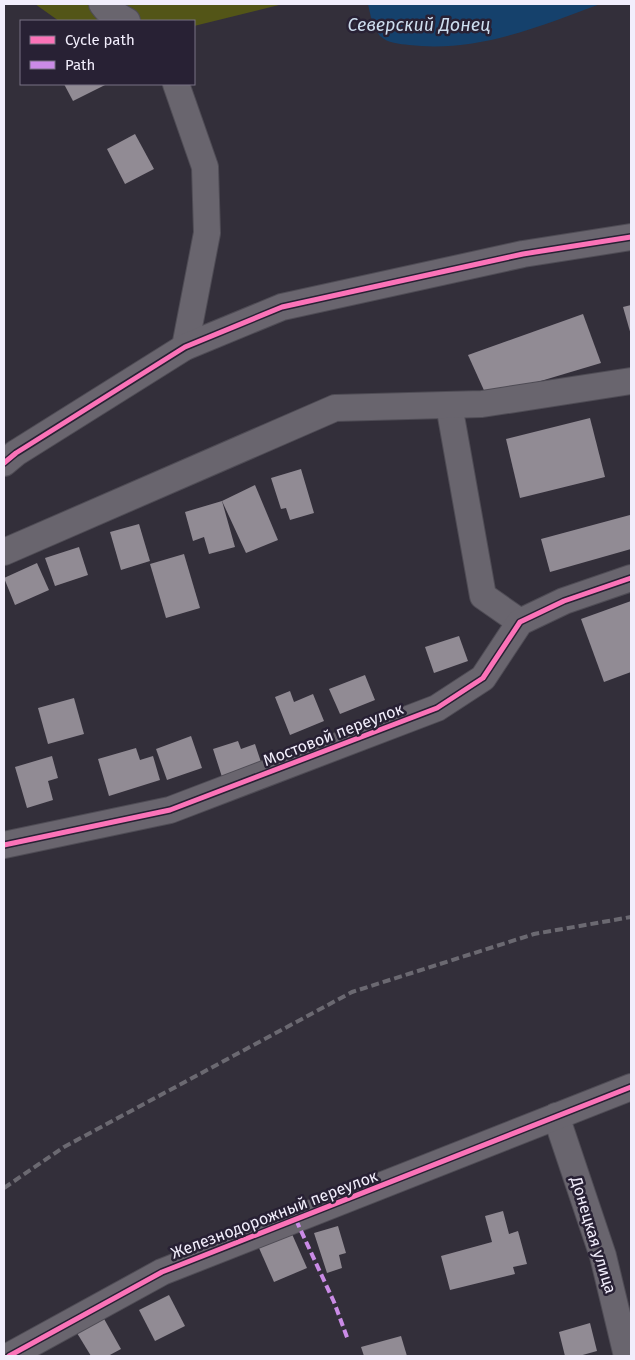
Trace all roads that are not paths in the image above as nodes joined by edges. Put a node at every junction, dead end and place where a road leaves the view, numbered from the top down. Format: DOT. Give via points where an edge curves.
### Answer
graph roads {
  1 [pos="102,4"];
  2 [pos="125,20"];
  3 [pos="176,85"];
  4 [pos="631,237"];
  5 [pos="185,348"];
  6 [pos="631,381"];
  7 [pos="449,405"];
  8 [pos="4,463"];
  9 [pos="4,552"];
  10 [pos="631,578"];
  11 [pos="520,622"];
  12 [pos="4,845"];
  13 [pos="631,1087"];
  14 [pos="556,1116"];
  15 [pos="10,1356"];
  16 [pos="627,1356"];
  1 -- 2 [label="street"];
  3 -- 5 [label="street" via="205,167 207,233"];
  4 -- 5 [label="street" via="524,254 282,307"];
  5 -- 8 [label="street"];
  6 -- 7 [label="street" via="482,404"];
  7 -- 9 [label="street" via="334,408"];
  7 -- 11 [label="street" via="483,596"];
  10 -- 11 [label="street" via="564,601"];
  11 -- 12 [label="street, Мостовой переулок" via="483,678 437,708 170,810"];
  13 -- 14 [label="street, Железнодорожный переулок"];
  14 -- 15 [label="street, Железнодорожный переулок" via="162,1272"];
  14 -- 16 [label="street, Донецкая улица" via="603,1256"];
}
